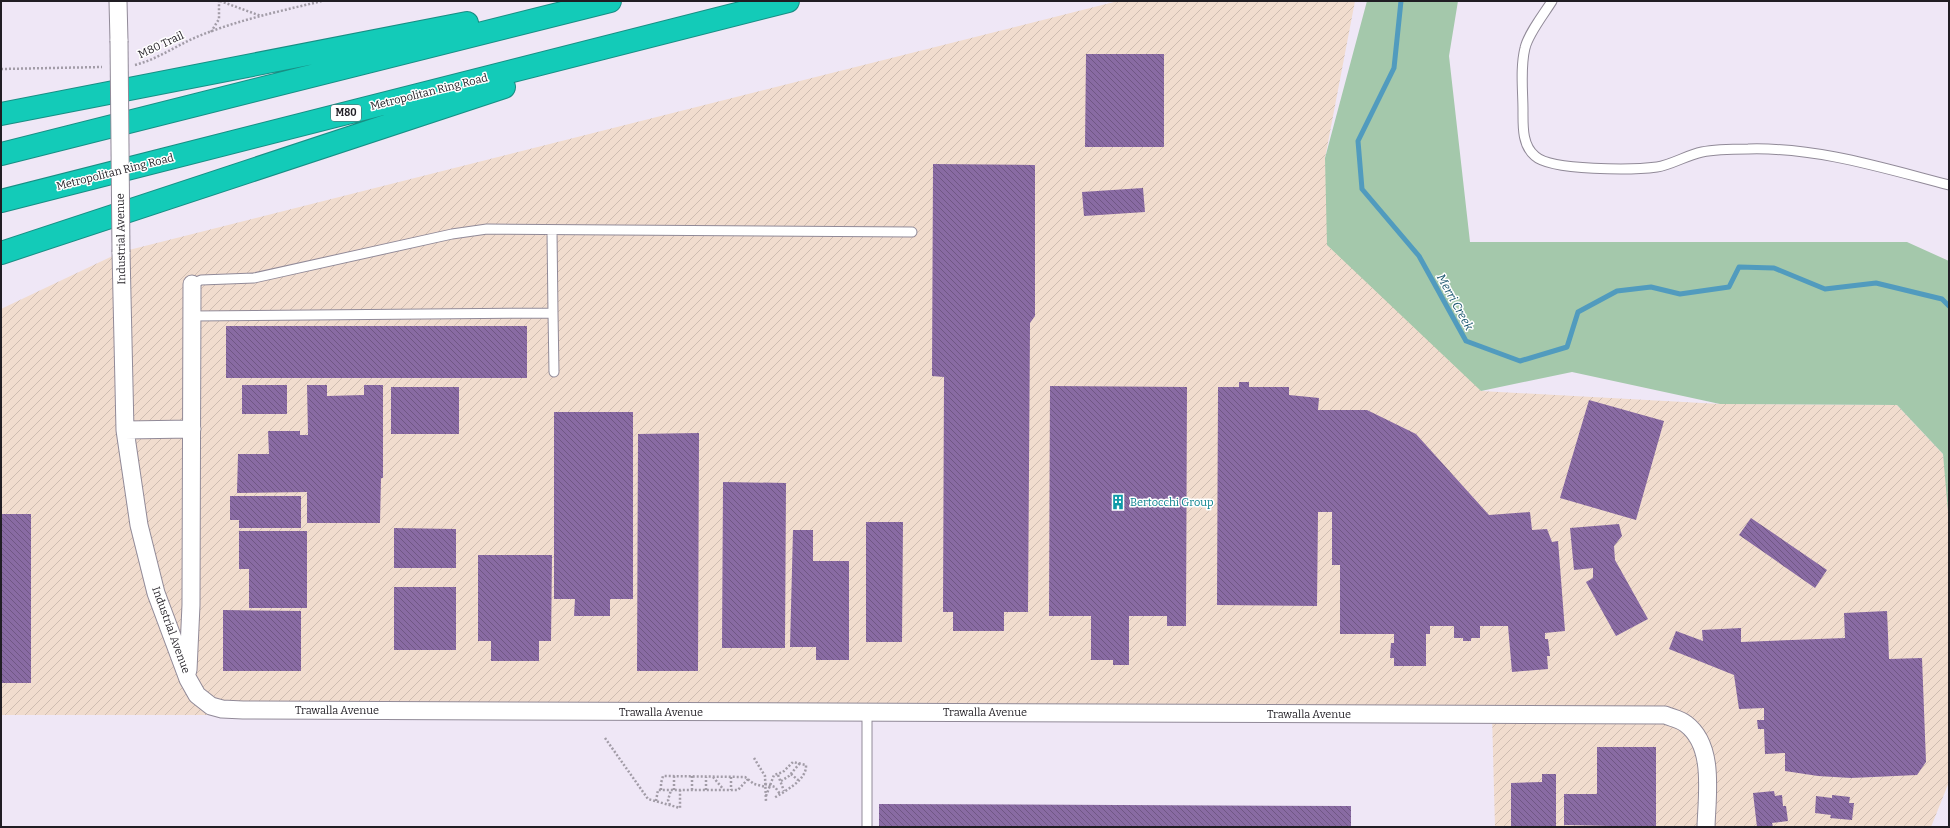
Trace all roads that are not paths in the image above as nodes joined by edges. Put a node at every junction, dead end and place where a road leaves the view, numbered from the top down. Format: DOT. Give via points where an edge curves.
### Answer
graph roads {
  1 [pos="118,1"];
  2 [pos="576,1"];
  3 [pos="610,1"];
  4 [pos="788,1"];
  5 [pos="1552,1"];
  6 [pos="691,25"];
  7 [pos="1,114"];
  8 [pos="1,154"];
  9 [pos="1949,185"];
  10 [pos="1,201"];
  11 [pos="552,231"];
  12 [pos="912,232"];
  13 [pos="1,253"];
  14 [pos="192,284"];
  15 [pos="553,313"];
  16 [pos="192,316"];
  17 [pos="554,372"];
  18 [pos="192,429"];
  19 [pos="125,430"];
  20 [pos="188,678"];
  21 [pos="867,712"];
  22 [pos="867,827"];
  23 [pos="1706,827"];
  1 -- 19 [label="street, Industrial Avenue, bridge"];
  2 -- 7 [label="highway"];
  3 -- 8 [label="highway"];
  4 -- 6 [label="highway, Metropolitan Ring Road / M80"];
  5 -- 9 [label="lane" via="1525,47 1523,126 1526,144 1535,157 1566,166 1618,169 1658,167 1703,152 1747,149 1799,150 1856,161"];
  6 -- 10 [label="highway, Metropolitan Ring Road / M80"];
  6 -- 13 [label="highway"];
  11 -- 12 [label="lane"];
  11 -- 14 [label="lane" via="487,229 452,234 254,278 201,280"];
  11 -- 15 [label="lane"];
  14 -- 16 [label="street, Industrial Avenue"];
  15 -- 16 [label="lane"];
  15 -- 17 [label="lane"];
  16 -- 18 [label="street, Industrial Avenue"];
  18 -- 19 [label="street"];
  18 -- 20 [label="street, Industrial Avenue"];
  19 -- 20 [label="street, Industrial Avenue" via="139,525 156,594"];
  20 -- 21 [label="street, Trawalla Avenue" via="196,695 222,709"];
  21 -- 22 [label="lane"];
  21 -- 23 [label="street, Trawalla Avenue" via="1665,715 1684,722 1702,743 1707,777"];
}
